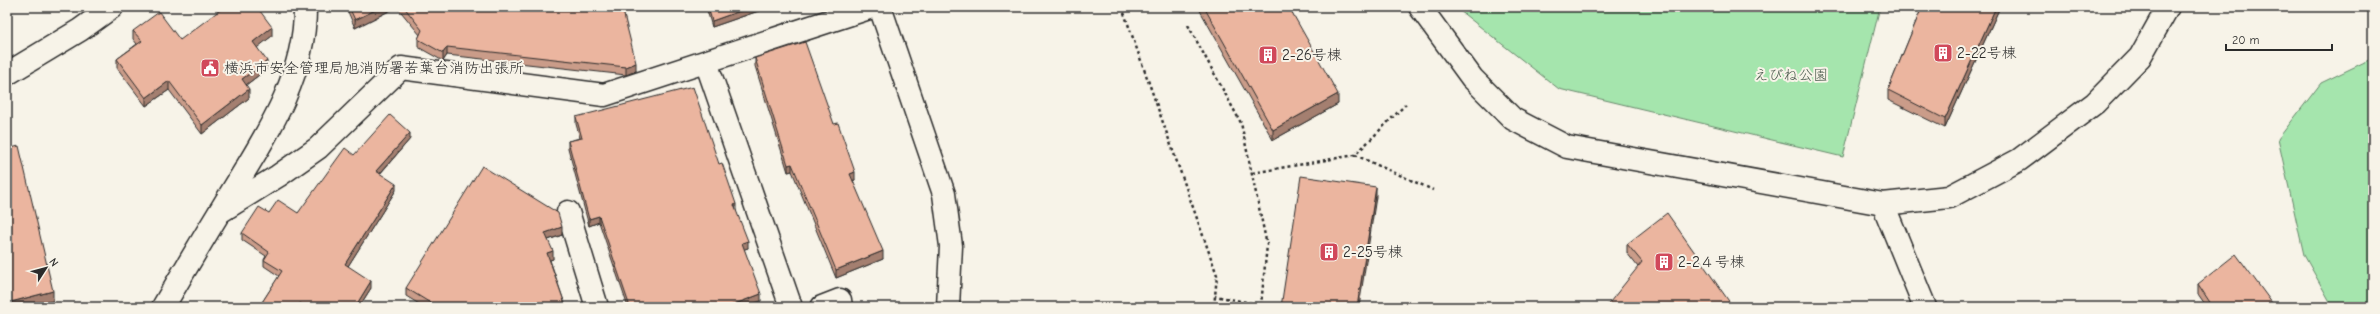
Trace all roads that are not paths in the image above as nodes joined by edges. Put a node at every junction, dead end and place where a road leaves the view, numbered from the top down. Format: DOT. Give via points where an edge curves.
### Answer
graph roads {
  1 [pos="112,7"];
  2 [pos="305,7"];
  3 [pos="872,7"];
  4 [pos="880,7"];
  5 [pos="1420,7"];
  6 [pos="2168,7"];
  7 [pos="706,62"];
  8 [pos="7,74"];
  9 [pos="1883,204"];
  10 [pos="220,212"];
  11 [pos="568,212"];
  12 [pos="163,307"];
  13 [pos="597,307"];
  14 [pos="791,307"];
  15 [pos="822,307"];
  16 [pos="841,307"];
  17 [pos="948,307"];
  18 [pos="1926,307"];
  1 -- 8 [label="street" via="80,30"];
  2 -- 10 [label="street" via="301,46 292,80 276,118"];
  3 -- 7 [label="street"];
  4 -- 17 [label="street" via="944,194 951,246"];
  5 -- 9 [label="street" via="1472,78 1513,119 1567,148"];
  6 -- 9 [label="street" via="2140,57 2100,98 2018,160 1949,196"];
  7 -- 10 [label="street" via="604,95 402,68 318,148"];
  7 -- 14 [label="street"];
  9 -- 18 [label="street"];
  10 -- 12 [label="street"];
  11 -- 13 [label="street"];
  15 -- 16 [label="street" via="840,300"];
}
